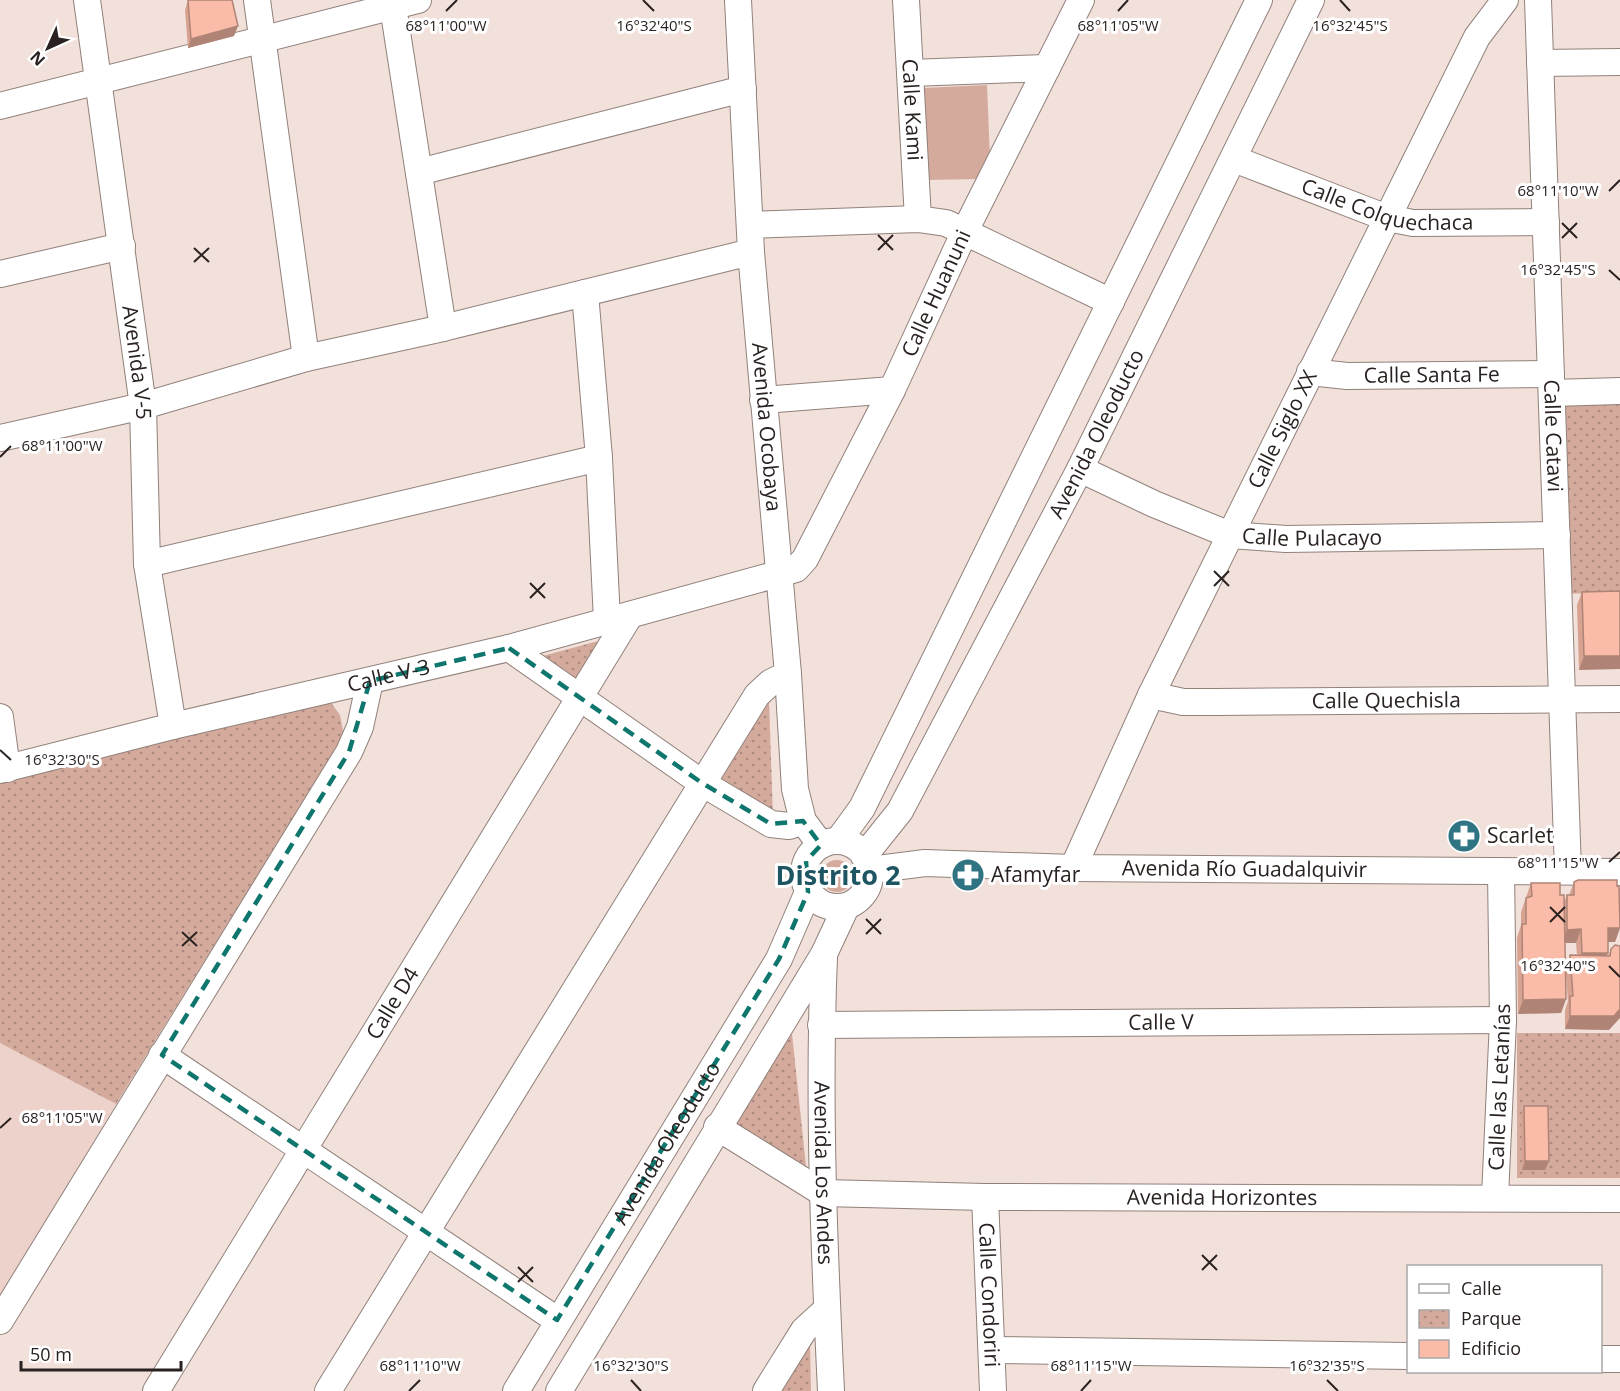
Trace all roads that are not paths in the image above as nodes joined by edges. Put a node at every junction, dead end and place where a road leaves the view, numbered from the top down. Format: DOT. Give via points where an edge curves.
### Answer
graph roads {
  1 [pos="87,0"];
  2 [pos="257,0"];
  3 [pos="418,0"];
  4 [pos="738,0"];
  5 [pos="906,0"];
  6 [pos="1081,0"];
  7 [pos="1258,0"];
  8 [pos="1311,0"];
  9 [pos="1505,0"];
  10 [pos="1538,0"];
  11 [pos="392,3"];
  12 [pos="262,38"];
  13 [pos="1620,62"];
  14 [pos="1540,63"];
  15 [pos="1047,68"];
  16 [pos="910,73"];
  17 [pos="99,82"];
  18 [pos="743,89"];
  19 [pos="0,106"];
  20 [pos="1234,159"];
  21 [pos="419,172"];
  22 [pos="1387,218"];
  23 [pos="918,219"];
  24 [pos="1546,222"];
  25 [pos="750,225"];
  26 [pos="965,231"];
  27 [pos="122,246"];
  28 [pos="751,252"];
  29 [pos="0,274"];
  30 [pos="585,293"];
  31 [pos="1112,302"];
  32 [pos="443,328"];
  33 [pos="306,358"];
  34 [pos="1310,372"];
  35 [pos="1552,383"];
  36 [pos="892,390"];
  37 [pos="1620,391"];
  38 [pos="763,400"];
  39 [pos="143,406"];
  40 [pos="0,438"];
  41 [pos="599,458"];
  42 [pos="1080,469"];
  43 [pos="1230,535"];
  44 [pos="1557,535"];
  45 [pos="147,564"];
  46 [pos="778,573"];
  47 [pos="618,617"];
  48 [pos="509,648"];
  49 [pos="788,675"];
  50 [pos="370,681"];
  51 [pos="1151,695"];
  52 [pos="580,697"];
  53 [pos="1562,699"];
  54 [pos="1620,699"];
  55 [pos="0,717"];
  56 [pos="172,726"];
  57 [pos="4,770"];
  58 [pos="702,783"];
  59 [pos="803,821"];
  60 [pos="829,843"];
  61 [pos="867,863"];
  62 [pos="1073,868"];
  63 [pos="1501,871"];
  64 [pos="1568,871"];
  65 [pos="1620,872"];
  66 [pos="808,892"];
  67 [pos="846,907"];
  68 [pos="825,954"];
  69 [pos="1503,1020"];
  70 [pos="822,1025"];
  71 [pos="162,1054"];
  72 [pos="717,1127"];
  73 [pos="303,1150"];
  74 [pos="823,1193"];
  75 [pos="985,1197"];
  76 [pos="1495,1197"];
  77 [pos="1620,1199"];
  78 [pos="426,1232"];
  79 [pos="827,1309"];
  80 [pos="557,1320"];
  81 [pos="0,1321"];
  82 [pos="993,1350"];
  83 [pos="1407,1356"];
  84 [pos="1602,1359"];
  85 [pos="1620,1359"];
  86 [pos="156,1391"];
  87 [pos="328,1391"];
  88 [pos="516,1391"];
  89 [pos="559,1391"];
  90 [pos="766,1391"];
  91 [pos="831,1391"];
  92 [pos="993,1391"];
  1 -- 17 [label="street, Avenida V-5"];
  2 -- 12 [label="street"];
  3 -- 11 [label="street"];
  4 -- 18 [label="street, Avenida Ocobaya"];
  5 -- 16 [label="street, Calle Kami"];
  6 -- 15 [label="street, Calle Huanuni"];
  7 -- 31 [label="street, Avenida Oleoducto"];
  8 -- 20 [label="street, Avenida Oleoducto"];
  9 -- 22 [label="street, Calle Siglo XX" via="1477,36"];
  10 -- 14 [label="street, Calle Catavi"];
  11 -- 12 [label="street"];
  11 -- 21 [label="street"];
  12 -- 17 [label="street"];
  12 -- 33 [label="street"];
  13 -- 14 [label="street"];
  14 -- 24 [label="street, Calle Catavi"];
  15 -- 16 [label="street"];
  15 -- 26 [label="street, Calle Huanuni"];
  16 -- 23 [label="street, Calle Kami"];
  17 -- 19 [label="street"];
  17 -- 27 [label="street, Avenida V-5"];
  18 -- 21 [label="street"];
  18 -- 25 [label="street, Avenida Ocobaya"];
  20 -- 22 [label="street, Calle Colquechaca"];
  20 -- 42 [label="street, Avenida Oleoducto"];
  21 -- 32 [label="street"];
  22 -- 24 [label="street, Calle Colquechaca" via="1413,223"];
  22 -- 34 [label="street, Calle Siglo XX"];
  23 -- 25 [label="street"];
  23 -- 26 [label="street" via="946,223"];
  24 -- 35 [label="street, Calle Catavi"];
  25 -- 28 [label="street, Avenida Ocobaya"];
  26 -- 31 [label="street"];
  26 -- 36 [label="street, Calle Huanuni"];
  27 -- 29 [label="street"];
  27 -- 39 [label="street, Avenida V-5"];
  28 -- 30 [label="street"];
  28 -- 38 [label="street, Avenida Ocobaya"];
  30 -- 32 [label="street"];
  30 -- 41 [label="street"];
  31 -- 60 [label="street, Avenida Oleoducto" via="862,808"];
  32 -- 33 [label="street"];
  33 -- 39 [label="street"];
  34 -- 35 [label="street, Calle Santa Fe"];
  34 -- 43 [label="street, Calle Siglo XX"];
  35 -- 37 [label="street, Calle Santa Fe"];
  35 -- 44 [label="street, Calle Catavi"];
  36 -- 38 [label="street"];
  36 -- 46 [label="street, Calle Huanuni" via="805,559 795,569"];
  38 -- 46 [label="street, Avenida Ocobaya"];
  39 -- 40 [label="street"];
  39 -- 45 [label="street, Avenida V-5"];
  41 -- 45 [label="street"];
  41 -- 47 [label="street"];
  42 -- 43 [label="street, Calle Pulacayo"];
  42 -- 61 [label="street, Avenida Oleoducto" via="900,811"];
  43 -- 44 [label="street, Calle Pulacayo" via="1286,539"];
  43 -- 51 [label="street, Calle Siglo XX"];
  44 -- 53 [label="street, Calle Catavi"];
  45 -- 56 [label="street, Avenida V-5"];
  46 -- 47 [label="street, Calle V-3"];
  46 -- 49 [label="street, Avenida Ocobaya"];
  47 -- 48 [label="street, Calle V-3"];
  47 -- 52 [label="street, Calle D4"];
  48 -- 50 [label="street, Calle V-3"];
  48 -- 52 [label="street"];
  49 -- 58 [label="street" via="770,683 757,695"];
  49 -- 59 [label="street, Avenida Ocobaya" via="795,789"];
  50 -- 56 [label="street, Calle V-3"];
  50 -- 71 [label="street" via="360,726 349,752"];
  51 -- 53 [label="street, Calle Quechisla" via="1183,702"];
  51 -- 62 [label="street, Calle Siglo XX"];
  52 -- 58 [label="street"];
  52 -- 73 [label="street, Calle D4"];
  53 -- 54 [label="street, Calle Quechisla"];
  53 -- 64 [label="street, Calle Catavi"];
  55 -- 57 [label="street"];
  56 -- 57 [label="street, Calle V-3"];
  58 -- 59 [label="street" via="771,824 789,826"];
  58 -- 78 [label="street"];
  59 -- 60 [label="street, Avenida Ocobaya"];
  60 -- 61 [label="street" via="848,843"];
  60 -- 66 [label="street" via="806,861 804,882"];
  61 -- 62 [label="street, Avenida Río Guadalquivir"];
  61 -- 67 [label="street" via="870,882 865,893"];
  62 -- 63 [label="street, Avenida Río Guadalquivir"];
  63 -- 64 [label="street, Avenida Río Guadalquivir"];
  63 -- 69 [label="street, Calle las Letanías"];
  64 -- 65 [label="street, Avenida Río Guadalquivir"];
  66 -- 67 [label="street" via="818,902"];
  66 -- 80 [label="street, Avenida Oleoducto" via="779,959"];
  67 -- 68 [label="street, Avenida Oleoducto"];
  68 -- 70 [label="street, Avenida Los Andes"];
  68 -- 72 [label="street, Avenida Oleoducto"];
  69 -- 70 [label="street, Calle V"];
  69 -- 76 [label="street, Calle las Letanías"];
  70 -- 74 [label="street, Avenida Los Andes"];
  71 -- 73 [label="street"];
  71 -- 81 [label="street"];
  72 -- 74 [label="street"];
  72 -- 89 [label="street, Avenida Oleoducto"];
  73 -- 78 [label="street"];
  73 -- 86 [label="street, Calle D4"];
  74 -- 75 [label="street, Avenida Horizontes"];
  74 -- 79 [label="street, Avenida Los Andes"];
  75 -- 76 [label="street, Avenida Horizontes"];
  75 -- 82 [label="street, Calle Condoriri"];
  76 -- 77 [label="street, Avenida Horizontes"];
  78 -- 80 [label="street"];
  78 -- 87 [label="street"];
  79 -- 90 [label="street" via="804,1330"];
  79 -- 91 [label="street, Avenida Los Andes"];
  80 -- 88 [label="street, Avenida Oleoducto"];
  82 -- 83 [label="street"];
  82 -- 92 [label="street, Calle Condoriri"];
  84 -- 85 [label="street"];
}
